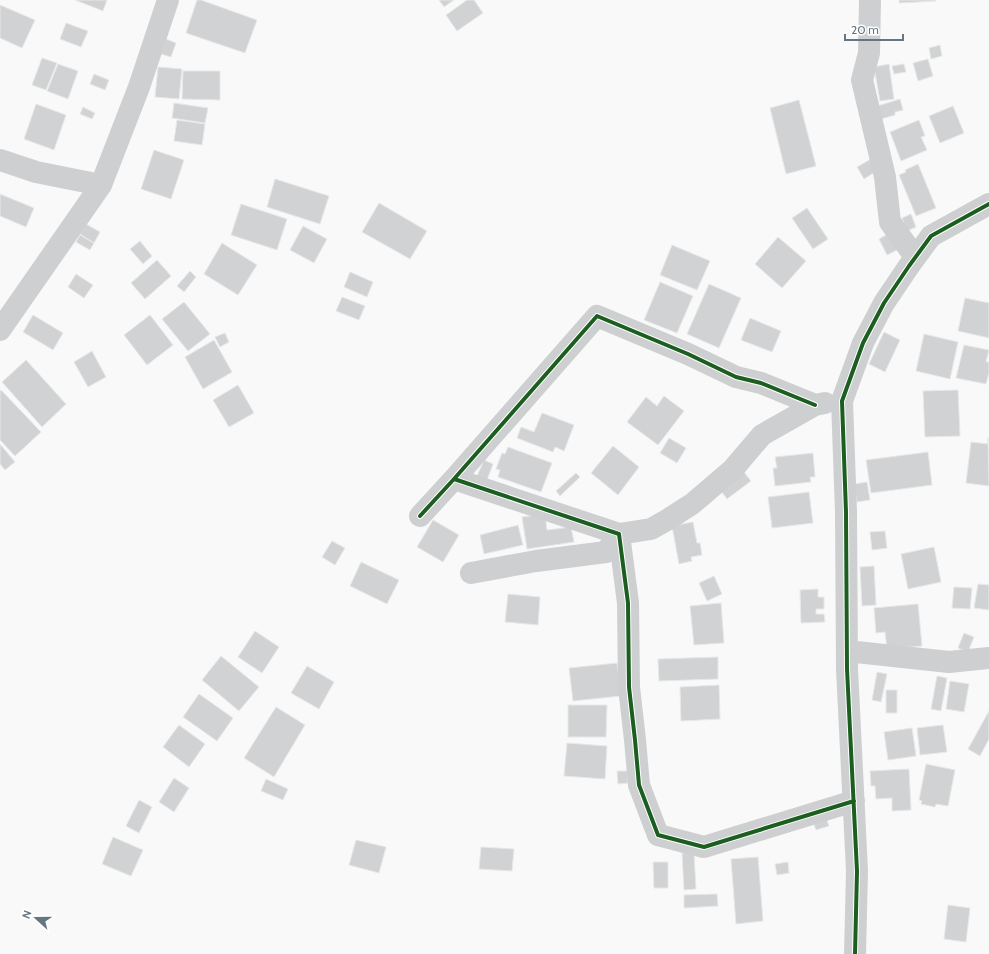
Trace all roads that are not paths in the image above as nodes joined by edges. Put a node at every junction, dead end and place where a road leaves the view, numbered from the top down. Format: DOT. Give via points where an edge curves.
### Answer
graph roads {
  1 [pos="168,0"];
  2 [pos="870,0"];
  3 [pos="0,160"];
  4 [pos="101,185"];
  5 [pos="989,204"];
  6 [pos="915,257"];
  7 [pos="0,330"];
  8 [pos="842,401"];
  9 [pos="815,405"];
  10 [pos="454,479"];
  11 [pos="420,516"];
  12 [pos="619,534"];
  13 [pos="471,573"];
  14 [pos="847,651"];
  15 [pos="989,658"];
  16 [pos="854,801"];
  17 [pos="855,954"];
  1 -- 4 [label="street" via="139,87"];
  2 -- 6 [label="street" via="869,53 862,80 885,177 890,222"];
  3 -- 4 [label="street" via="36,172"];
  4 -- 7 [label="street"];
  5 -- 6 [label="street" via="931,236"];
  6 -- 8 [label="street" via="884,303 863,343"];
  8 -- 9 [label="street"];
  8 -- 14 [label="street"];
  9 -- 10 [label="street" via="761,383 736,377 597,316"];
  9 -- 12 [label="street" via="762,435 733,469 692,504 651,530"];
  10 -- 11 [label="street"];
  10 -- 12 [label="street"];
  12 -- 13 [label="street" via="606,552"];
  12 -- 16 [label="street" via="628,603 629,687 639,786 658,835 704,847"];
  14 -- 15 [label="street" via="949,662"];
  14 -- 16 [label="street"];
  16 -- 17 [label="street" via="857,871"];
}
